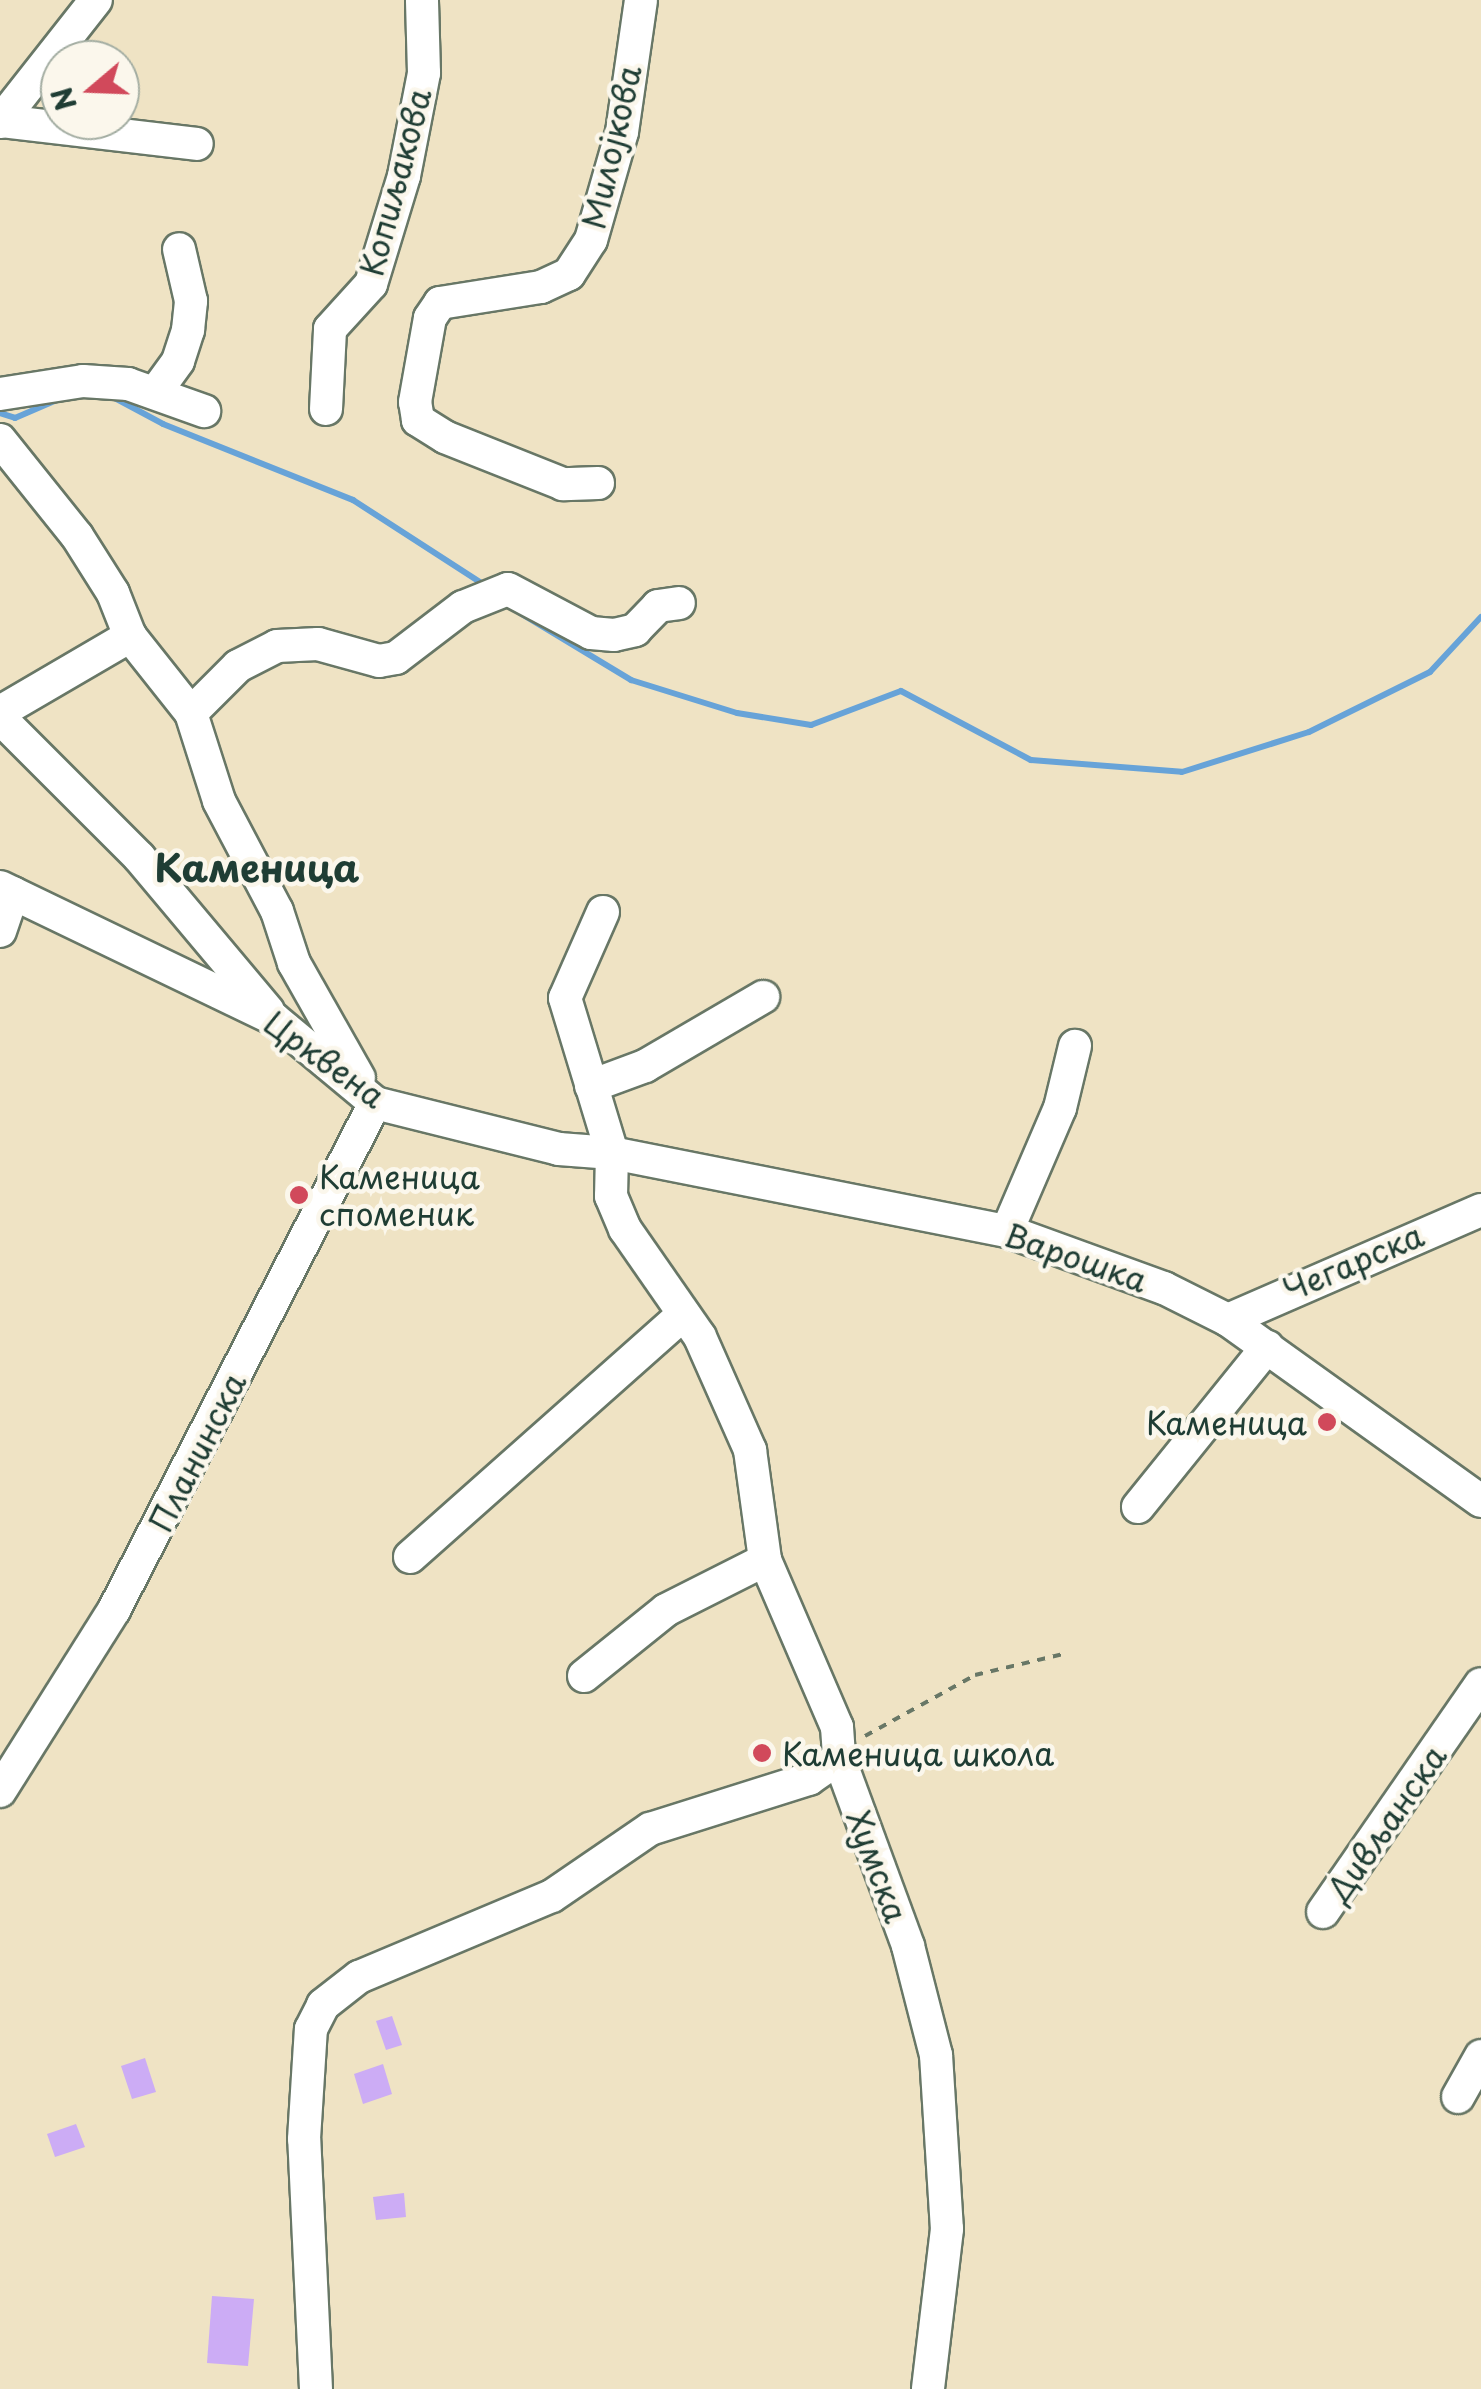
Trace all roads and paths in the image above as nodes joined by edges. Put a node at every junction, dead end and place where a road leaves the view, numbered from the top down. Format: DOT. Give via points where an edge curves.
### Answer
graph roads {
  1 [pos="96,0"];
  2 [pos="422,0"];
  3 [pos="641,0"];
  4 [pos="1,122"];
  5 [pos="197,144"];
  6 [pos="179,249"];
  7 [pos="0,394"];
  8 [pos="156,394"];
  9 [pos="326,410"];
  10 [pos="204,411"];
  11 [pos="0,440"];
  12 [pos="598,484"];
  13 [pos="679,603"];
  14 [pos="130,636"];
  15 [pos="191,713"];
  16 [pos="0,715"];
  17 [pos="6,890"];
  18 [pos="603,912"];
  19 [pos="0,931"];
  20 [pos="763,997"];
  21 [pos="274,1019"];
  22 [pos="1075,1046"];
  23 [pos="590,1086"];
  24 [pos="375,1103"];
  25 [pos="612,1153"];
  26 [pos="1481,1210"];
  27 [pos="1006,1231"];
  28 [pos="684,1314"];
  29 [pos="1228,1320"];
  30 [pos="1267,1346"];
  31 [pos="1481,1501"];
  32 [pos="1138,1508"];
  33 [pos="410,1558"];
  34 [pos="765,1560"];
  35 [pos="1067,1653"];
  36 [pos="584,1676"];
  37 [pos="1481,1684"];
  38 [pos="840,1752"];
  39 [pos="0,1791"];
  40 [pos="1323,1912"];
  41 [pos="1481,2056"];
  42 [pos="1458,2097"];
  43 [pos="316,2389"];
  44 [pos="928,2389"];
  1 -- 4 [label="street"];
  2 -- 9 [label="street, Копиљакова" via="424,73 404,176 370,284 330,328"];
  3 -- 12 [label="street, Милојкова" via="622,132 591,240 569,274 541,286 440,303 418,382 418,420 562,484"];
  4 -- 5 [label="street"];
  6 -- 8 [label="street" via="191,301 188,330"];
  7 -- 8 [label="street" via="83,381"];
  8 -- 10 [label="street"];
  11 -- 14 [label="street" via="77,536 114,593"];
  13 -- 15 [label="street" via="658,606 635,630 614,635 591,632 508,589 463,607 396,658 378,661 318,644 277,646 238,666"];
  14 -- 15 [label="street"];
  14 -- 16 [label="street"];
  15 -- 24 [label="street" via="218,801 277,911 294,963"];
  16 -- 21 [label="street" via="139,857"];
  17 -- 19 [label="street"];
  17 -- 21 [label="street, Црквена"];
  18 -- 23 [label="street, Хумска" via="565,998"];
  20 -- 23 [label="street" via="645,1066"];
  21 -- 24 [label="street, Црквена"];
  22 -- 27 [label="street" via="1060,1108"];
  23 -- 25 [label="street, Хумска"];
  24 -- 25 [label="street, Црквена" via="559,1149"];
  24 -- 39 [label="street, Планинска" via="151,1542"];
  25 -- 27 [label="street, Варошка"];
  25 -- 28 [label="street, Хумска" via="611,1196 625,1229"];
  26 -- 29 [label="street, Чегарска"];
  27 -- 29 [label="street, Варошка" via="1164,1288"];
  28 -- 33 [label="street"];
  28 -- 34 [label="street, Хумска" via="750,1450"];
  29 -- 30 [label="street, Варошка"];
  30 -- 31 [label="street, Варошка"];
  30 -- 32 [label="street"];
  34 -- 36 [label="street" via="666,1610"];
  34 -- 38 [label="street, Хумска"];
  35 -- 38 [label="path" via="975,1676"];
  37 -- 40 [label="street, Дивљанска"];
  38 -- 43 [label="street" via="809,1778 650,1828 552,1896 360,1978 323,2004 311,2029 304,2140"];
  38 -- 44 [label="street, Хумска" via="908,1946 936,2055 947,2230"];
  41 -- 42 [label="street"];
}
